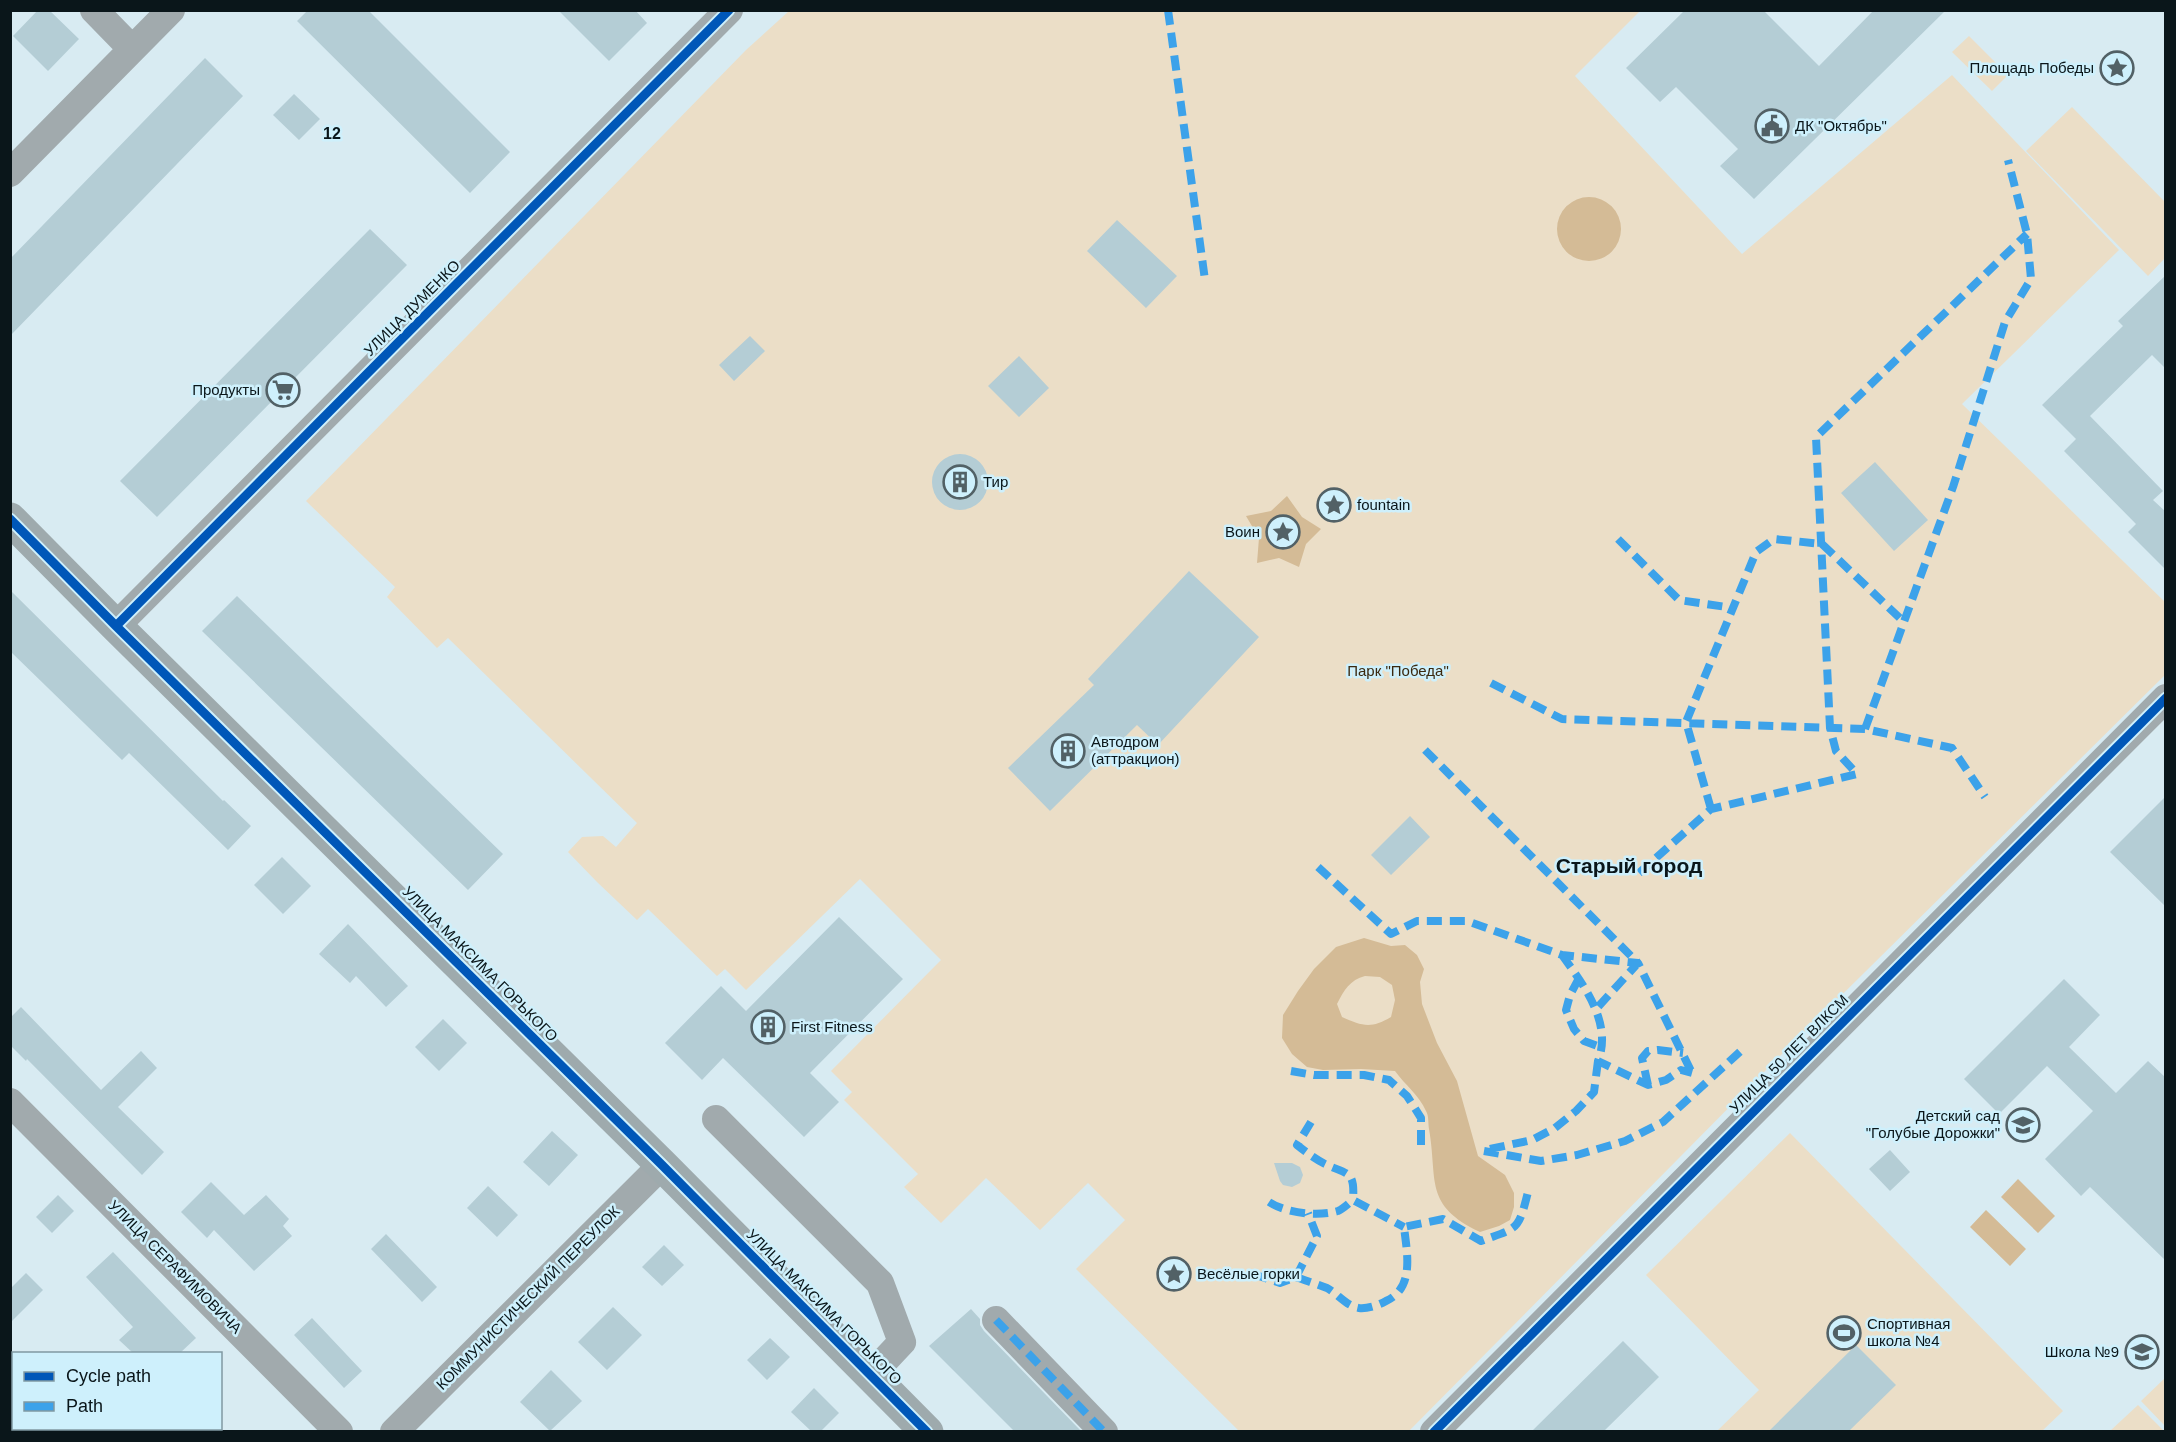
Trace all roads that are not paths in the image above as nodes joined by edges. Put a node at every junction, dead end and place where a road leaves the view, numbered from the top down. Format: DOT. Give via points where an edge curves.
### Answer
graph roads {
  1 [pos="94,10"];
  2 [pos="171,10"];
  3 [pos="724,12"];
  4 [pos="132,49"];
  5 [pos="10,173"];
  6 [pos="10,519"];
  7 [pos="116,626"];
  8 [pos="2166,698"];
  9 [pos="10,1102"];
  10 [pos="716,1119"];
  11 [pos="662,1165"];
  12 [pos="996,1320"];
  13 [pos="871,1375"];
  14 [pos="339,1431"];
  15 [pos="394,1431"];
  16 [pos="927,1431"];
  17 [pos="1104,1431"];
  18 [pos="1434,1431"];
  1 -- 4 [label="street"];
  2 -- 4 [label="street"];
  3 -- 7 [label="street, УЛИЦА ДУМЕНКО"];
  4 -- 5 [label="street"];
  6 -- 7 [label="street, УЛИЦА МАКСИМА ГОРЬКОГО"];
  7 -- 11 [label="street, УЛИЦА МАКСИМА ГОРЬКОГО"];
  8 -- 18 [label="street, УЛИЦА 50 ЛЕТ ВЛКСМ"];
  9 -- 14 [label="street, УЛИЦА СЕРАФИМОВИЧА"];
  10 -- 13 [label="street" via="880,1283 902,1342"];
  11 -- 13 [label="street, УЛИЦА МАКСИМА ГОРЬКОГО"];
  11 -- 15 [label="street, КОММУНИСТИЧЕСКИЙ ПЕРЕУЛОК"];
  12 -- 17 [label="street"];
  13 -- 16 [label="street, УЛИЦА МАКСИМА ГОРЬКОГО"];
}
